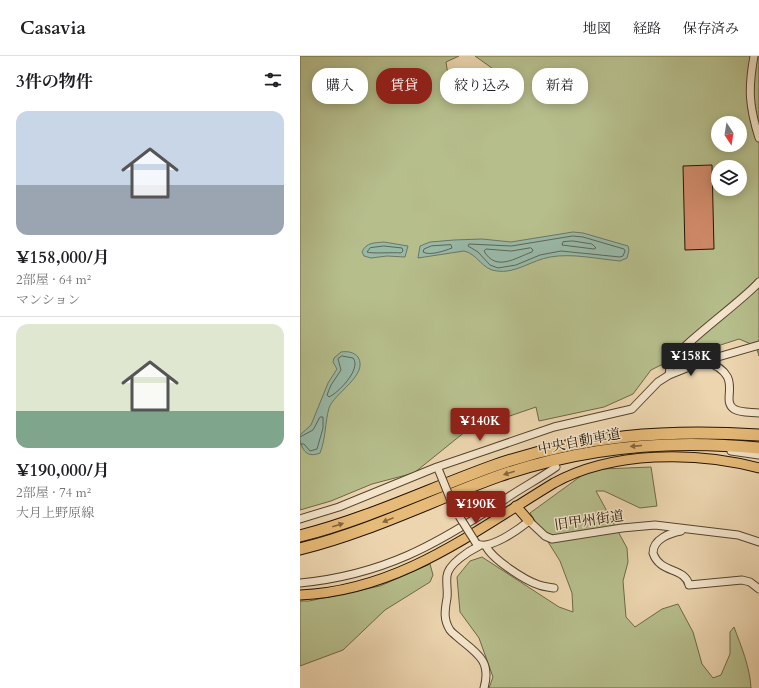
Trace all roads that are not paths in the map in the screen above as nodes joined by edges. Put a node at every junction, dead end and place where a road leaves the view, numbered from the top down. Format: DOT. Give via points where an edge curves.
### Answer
graph roads {
  1 [pos="754,56"];
  2 [pos="759,138"];
  3 [pos="759,282"];
  4 [pos="759,345"];
  5 [pos="704,361"];
  6 [pos="670,375"];
  7 [pos="759,413"];
  8 [pos="759,431"];
  9 [pos="692,432"];
  10 [pos="759,435"];
  11 [pos="665,444"];
  12 [pos="759,448"];
  13 [pos="759,455"];
  14 [pos="556,468"];
  15 [pos="759,468"];
  16 [pos="438,469"];
  17 [pos="516,506"];
  18 [pos="300,519"];
  19 [pos="529,521"];
  20 [pos="685,530"];
  21 [pos="300,536"];
  22 [pos="759,542"];
  23 [pos="480,545"];
  24 [pos="300,549"];
  25 [pos="300,583"];
  26 [pos="554,588"];
  27 [pos="759,589"];
  28 [pos="300,595"];
  29 [pos="484,688"];
  1 -- 2 [label="street" via="750,78 750,102"];
  3 -- 6 [label="street" via="678,353 671,362"];
  4 -- 5 [label="street"];
  5 -- 6 [label="street"];
  5 -- 7 [label="street" via="726,373 729,379 730,402 735,410"];
  6 -- 16 [label="street" via="658,382 632,409 554,427"];
  8 -- 9 [label="highway"];
  9 -- 10 [label="highway, 中央自動車道"];
  21 -- 9 [label="highway, 中央自動車道, one-way" via="372,514 528,455 596,439"];
  11 -- 12 [label="highway, 中央自動車道" via="724,444"];
  11 -- 13 [label="street"];
  11 -- 24 [label="highway, 中央自動車道, one-way" via="597,451 533,466 355,533"];
  14 -- 25 [label="street" via="468,524 407,557 345,578"];
  15 -- 17 [label="main road" via="725,460 690,457 609,463 572,473"];
  16 -- 18 [label="street" via="339,507"];
  16 -- 23 [label="street, bridge" via="454,508"];
  17 -- 19 [label="main road"];
  17 -- 28 [label="main road" via="442,552 406,570 342,590"];
  19 -- 20 [label="street, 旧甲州街道" via="552,539 647,525"];
  19 -- 23 [label="street" via="493,544"];
  20 -- 22 [label="street, 旧甲州街道" via="738,536"];
  20 -- 27 [label="street" via="666,536 655,544 653,553 659,564 678,572 686,578 689,585 742,580"];
  23 -- 26 [label="street" via="522,576 539,585"];
  23 -- 29 [label="street" via="458,559 447,575 444,610 446,623 451,632 483,660 487,669"];
}
